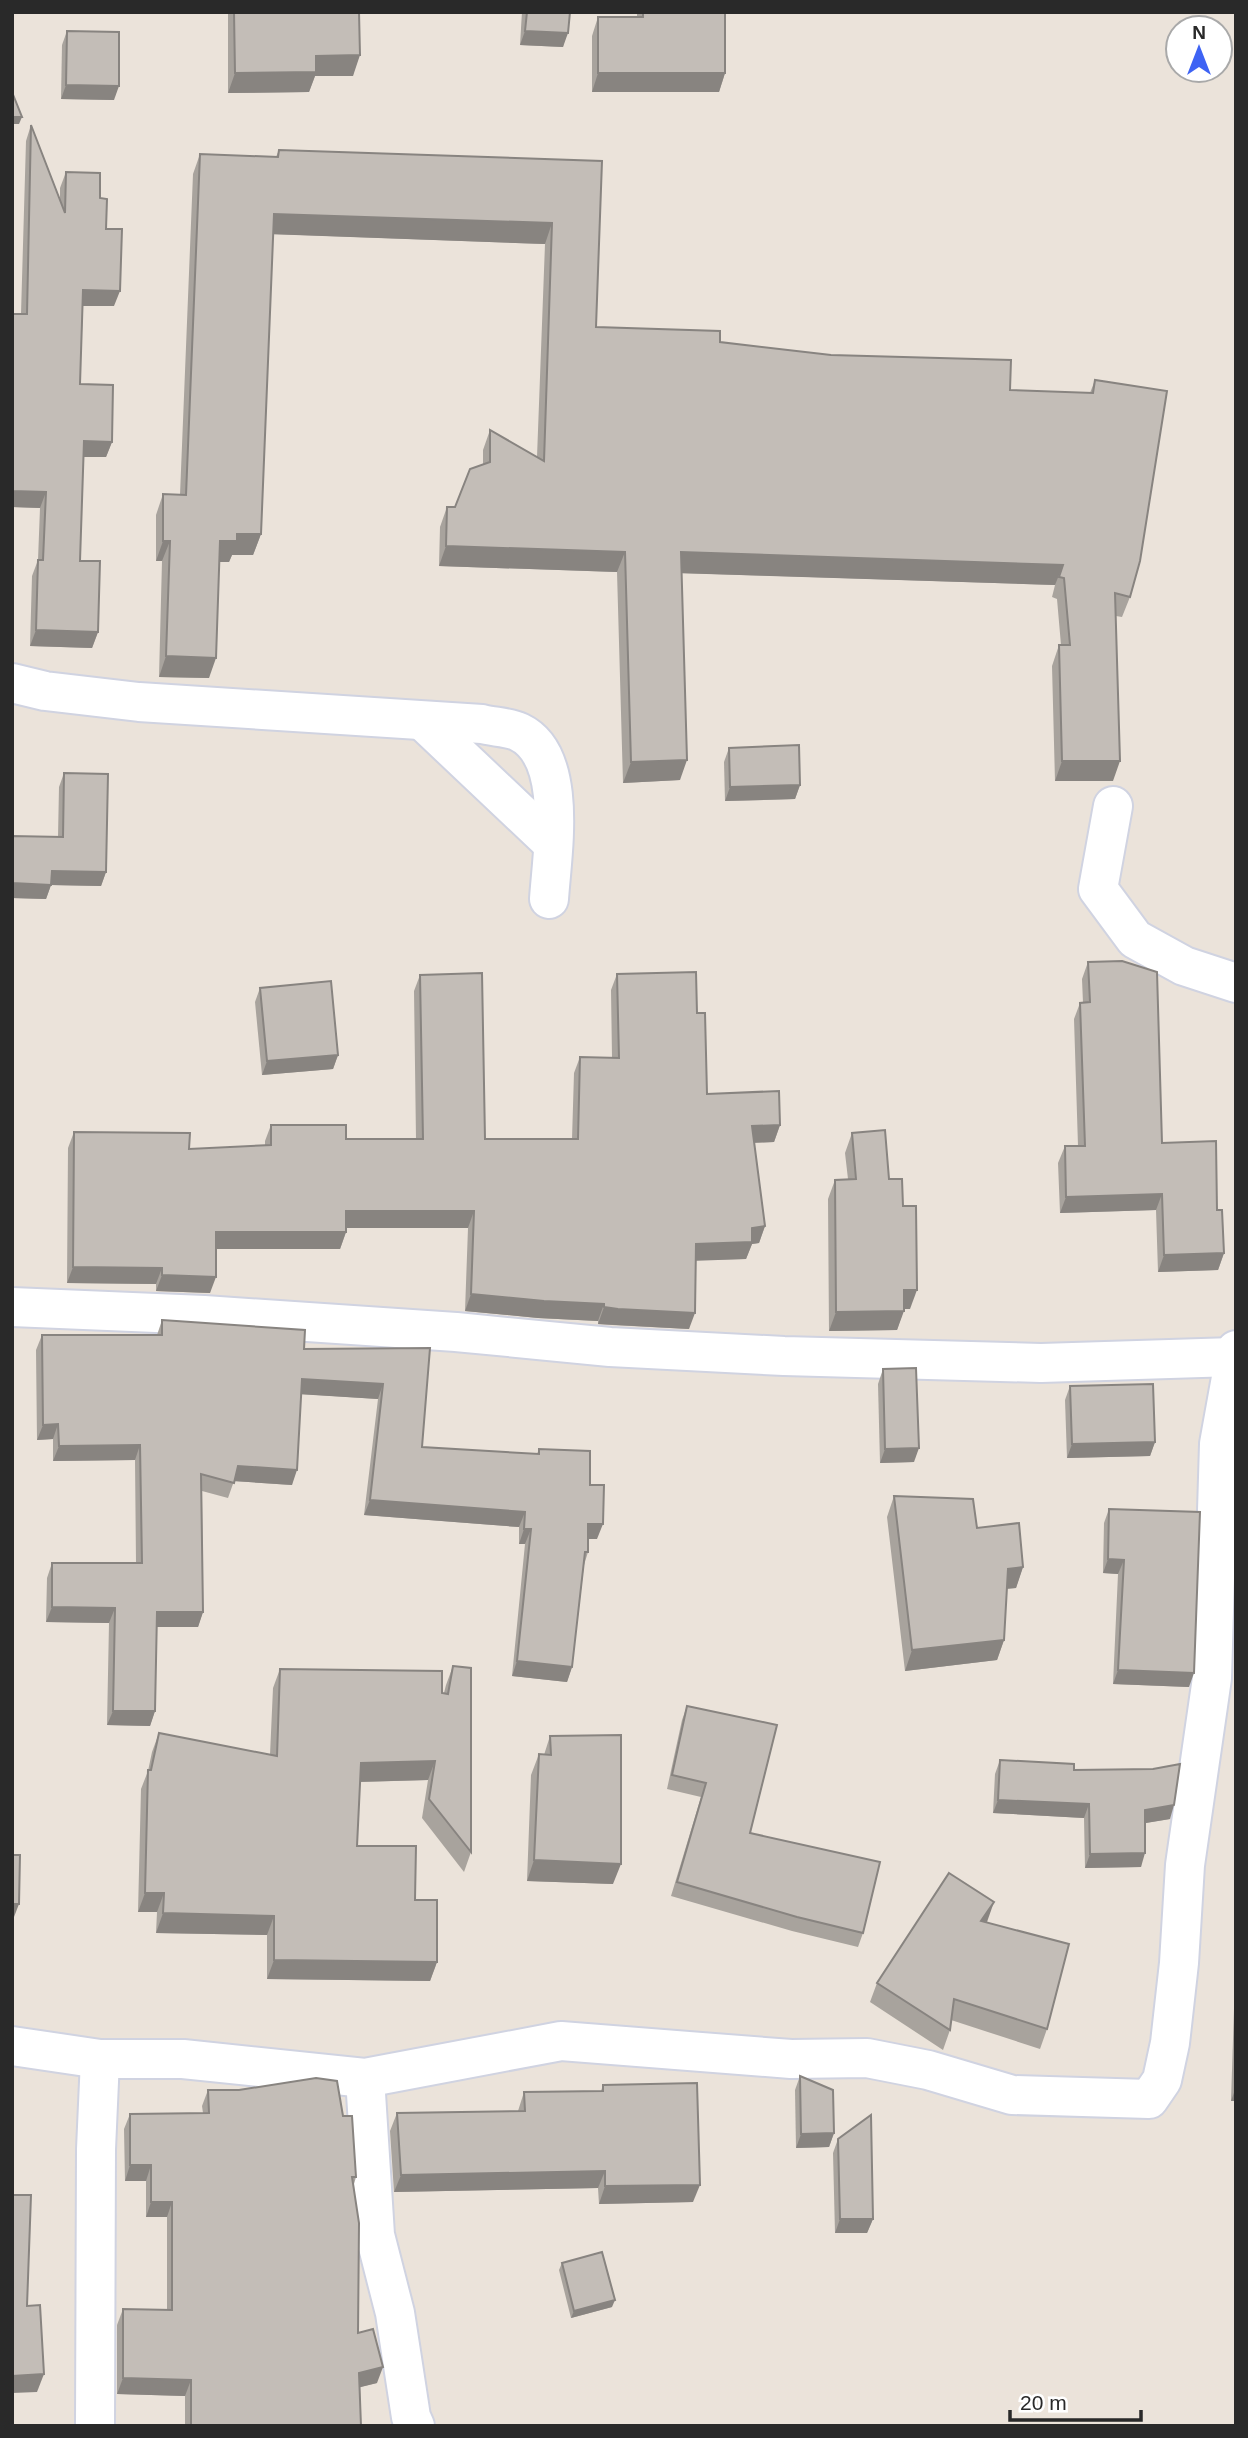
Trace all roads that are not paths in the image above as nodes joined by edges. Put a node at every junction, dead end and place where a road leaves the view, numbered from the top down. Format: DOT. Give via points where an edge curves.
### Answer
graph roads {
  1 [pos="12,683"];
  2 [pos="423,721"];
  3 [pos="1113,806"];
  4 [pos="553,844"];
  5 [pos="549,899"];
  6 [pos="1236,983"];
  7 [pos="12,1307"];
  8 [pos="1235,1353"];
  9 [pos="12,2046"];
  10 [pos="100,2059"];
  11 [pos="365,2078"];
  12 [pos="95,2426"];
  13 [pos="415,2426"];
  1 -- 2 [label="street" via="139,702"];
  2 -- 4 [label="street"];
  2 -- 4 [label="street" via="482,724 520,732 544,754 552,778"];
  3 -- 6 [label="street" via="1098,889 1135,939 1184,966"];
  4 -- 5 [label="street"];
  7 -- 8 [label="street" via="204,1315 784,1356 1041,1363"];
  8 -- 11 [label="street" via="1219,1444 1212,1678 1185,1866 1170,2043 1162,2080 1149,2099 1012,2095 929,2070 867,2058 790,2059 561,2041"];
  9 -- 10 [label="street"];
  10 -- 11 [label="street" via="183,2059"];
  10 -- 12 [label="street"];
  11 -- 13 [label="street" via="375,2235 396,2314"];
}
